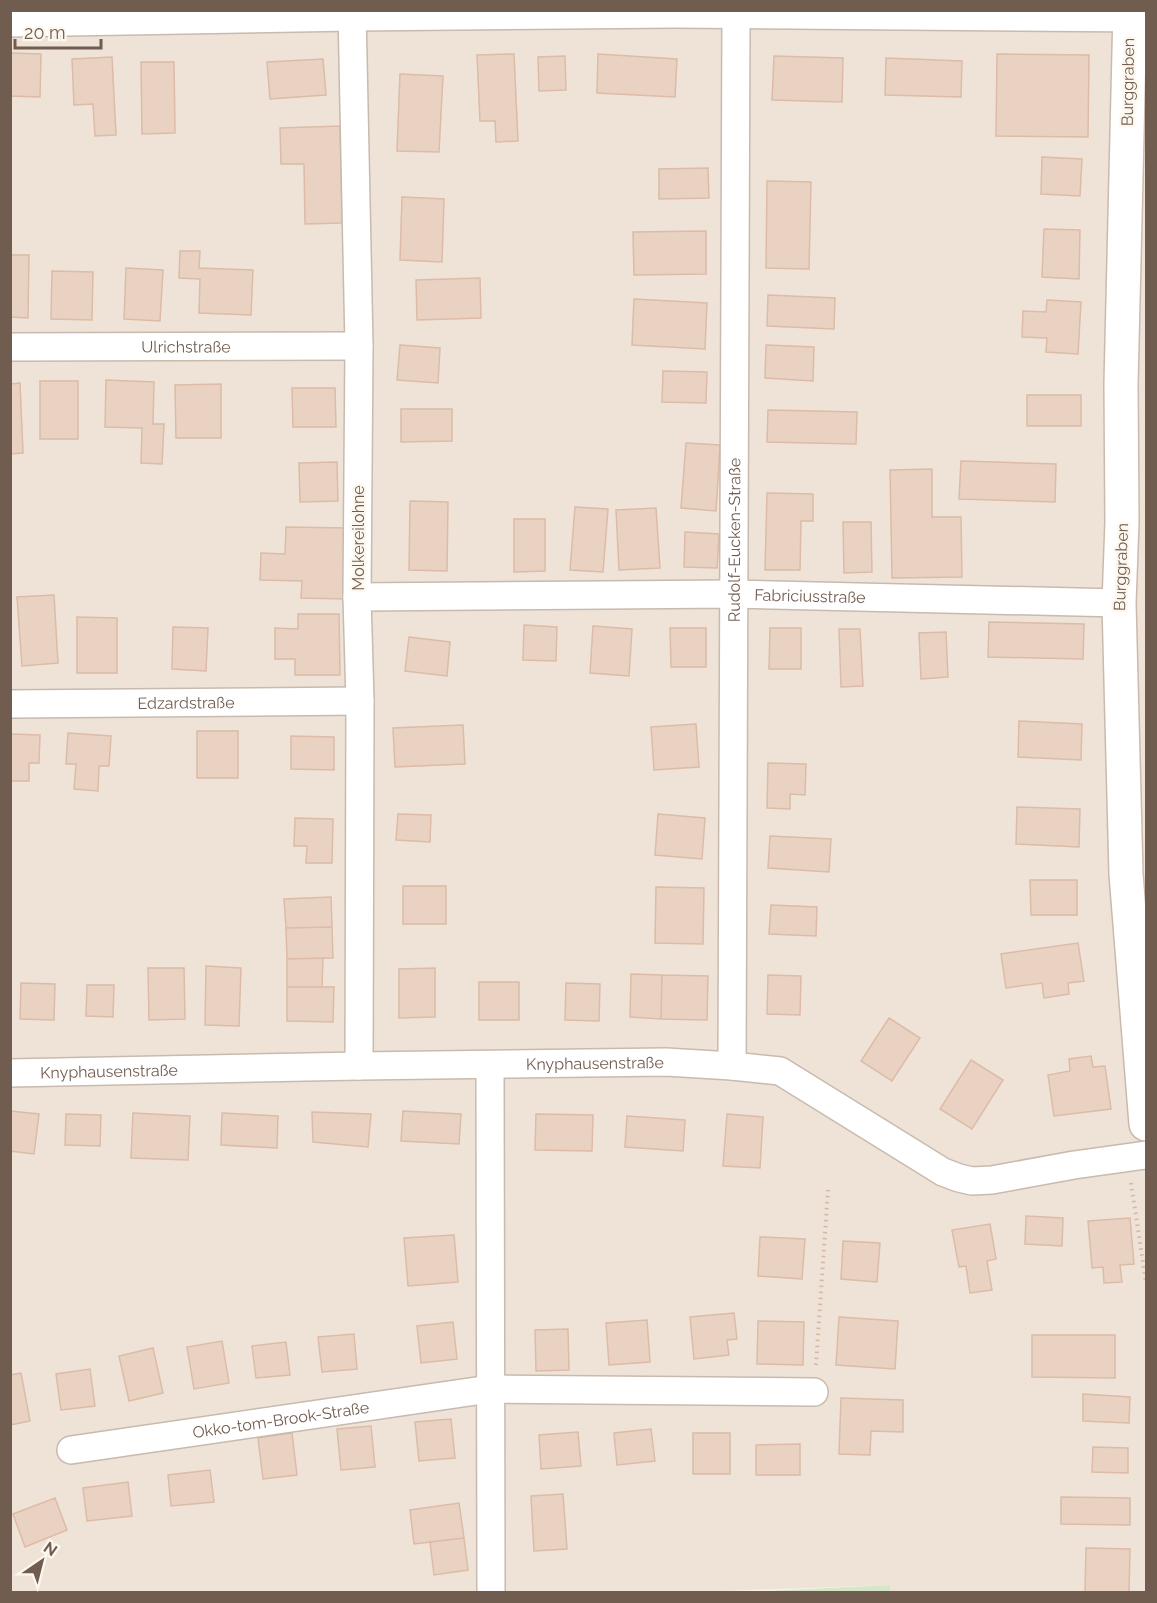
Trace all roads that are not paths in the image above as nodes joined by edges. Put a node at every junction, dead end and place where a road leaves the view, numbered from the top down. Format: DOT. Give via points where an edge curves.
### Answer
graph roads {
  1 [pos="674,12"];
  2 [pos="353,14"];
  3 [pos="736,14"];
  4 [pos="1135,16"];
  5 [pos="10,23"];
  6 [pos="359,346"];
  7 [pos="10,347"];
  8 [pos="733,594"];
  9 [pos="357,597"];
  10 [pos="1119,603"];
  11 [pos="360,701"];
  12 [pos="10,704"];
  13 [pos="490,1065"];
  14 [pos="359,1066"];
  15 [pos="732,1066"];
  16 [pos="10,1073"];
  17 [pos="1146,1124"];
  18 [pos="1146,1155"];
  19 [pos="490,1389"];
  20 [pos="814,1392"];
  21 [pos="71,1450"];
  22 [pos="490,1590"];
  1 -- 2 [label="street"];
  1 -- 3 [label="street"];
  2 -- 5 [label="street"];
  2 -- 6 [label="street, Molkereilohne"];
  3 -- 4 [label="street"];
  3 -- 8 [label="street, Rudolf-Eucken-Straße"];
  4 -- 10 [label="main road, Burggraben" via="1121,384"];
  6 -- 7 [label="street, Ulrichstraße"];
  6 -- 9 [label="street, Molkereilohne"];
  8 -- 9 [label="street, Fabriciusstraße"];
  8 -- 10 [label="street, Fabriciusstraße"];
  8 -- 15 [label="street, Rudolf-Eucken-Straße"];
  9 -- 11 [label="street, Molkereilohne"];
  10 -- 17 [label="main road, Burggraben" via="1126,874"];
  11 -- 12 [label="street, Edzardstraße"];
  11 -- 14 [label="street, Molkereilohne"];
  13 -- 14 [label="street, Knyphausenstraße"];
  13 -- 15 [label="street, Knyphausenstraße" via="666,1062"];
  13 -- 19 [label="street"];
  14 -- 16 [label="street, Knyphausenstraße"];
  15 -- 18 [label="street, Knyphausenstraße" via="780,1071 943,1172 972,1181"];
  19 -- 20 [label="street, Okko-tom-Brook-Straße"];
  19 -- 21 [label="street, Okko-tom-Brook-Straße"];
  19 -- 22 [label="street"];
}
